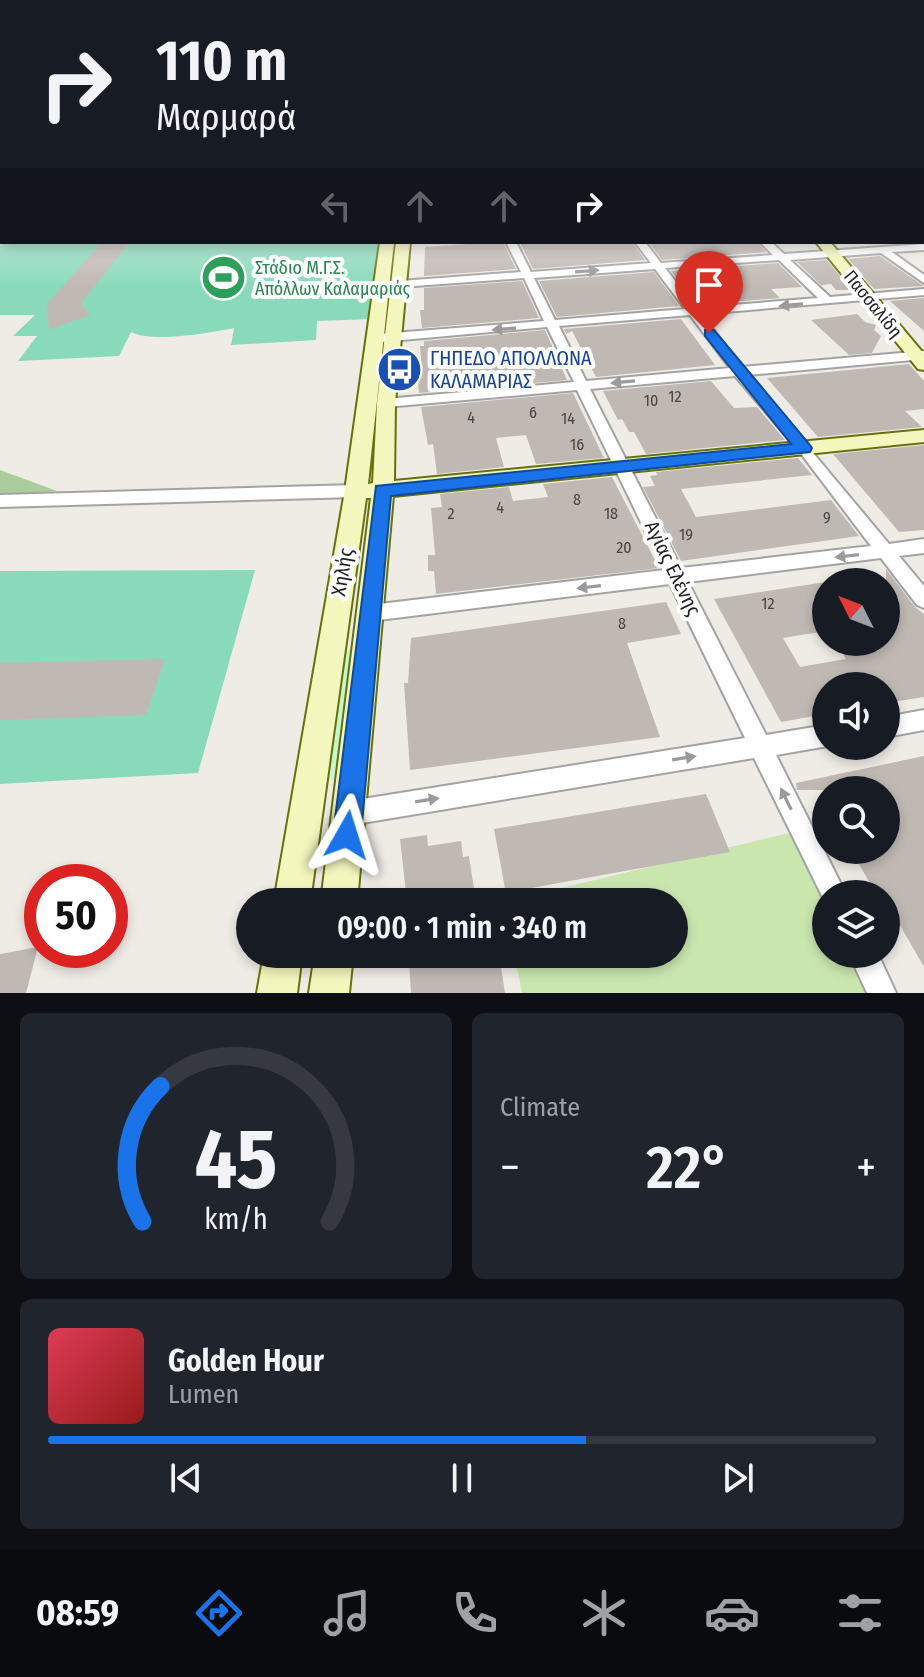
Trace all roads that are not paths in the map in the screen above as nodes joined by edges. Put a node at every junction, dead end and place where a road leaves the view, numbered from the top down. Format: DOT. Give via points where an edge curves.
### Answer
graph roads {
  1 [pos="387,244"];
  2 [pos="402,244"];
  3 [pos="512,244"];
  4 [pos="642,244"];
  5 [pos="767,244"];
  6 [pos="924,247"];
  7 [pos="828,248"];
  8 [pos="883,250"];
  9 [pos="783,257"];
  10 [pos="659,266"];
  11 [pos="528,275"];
  12 [pos="924,280"];
  13 [pos="390,285"];
  14 [pos="924,292"];
  15 [pos="868,297"];
  16 [pos="828,301"];
  17 [pos="695,314"];
  18 [pos="552,325"];
  19 [pos="384,338"];
  20 [pos="921,359"];
  21 [pos="739,372"];
  22 [pos="582,386"];
  23 [pos="386,403"];
  24 [pos="924,436"];
  25 [pos="804,448"];
  26 [pos="625,468"];
  27 [pos="369,491"];
  28 [pos="3,500"];
  29 [pos="924,546"];
  30 [pos="883,551"];
  31 [pos="676,576"];
  32 [pos="924,600"];
  33 [pos="371,613"];
  34 [pos="924,720"];
  35 [pos="900,724"];
  36 [pos="812,738"];
  37 [pos="760,746"];
  38 [pos="350,813"];
  39 [pos="826,880"];
  40 [pos="295,888"];
  41 [pos="341,888"];
  42 [pos="281,968"];
  43 [pos="332,968"];
  44 [pos="870,968"];
  45 [pos="277,993"];
  46 [pos="329,993"];
  47 [pos="882,993"];
  1 -- 13 [label="main road, Χηλής"];
  2 -- 13 [label="main road, Χηλής"];
  3 -- 11 [label="street, Αγίας Ελένης"];
  4 -- 10 [label="street"];
  5 -- 9 [label="street"];
  6 -- 8 [label="street"];
  7 -- 8 [label="street"];
  7 -- 9 [label="street"];
  7 -- 15 [label="main road, Πασσαλίδη"];
  8 -- 12 [label="street"];
  9 -- 10 [label="street"];
  9 -- 16 [label="street"];
  11 -- 10 [label="street, one-way"];
  10 -- 17 [label="street"];
  11 -- 13 [label="street"];
  11 -- 18 [label="street, Αγίας Ελένης"];
  13 -- 19 [label="main road, Χηλής"];
  14 -- 15 [label="street"];
  15 -- 16 [label="street"];
  15 -- 20 [label="main road, Πασσαλίδη"];
  16 -- 17 [label="street, one-way"];
  17 -- 18 [label="street"];
  17 -- 21 [label="street"];
  18 -- 19 [label="street, one-way"];
  18 -- 22 [label="street, Αγίας Ελένης"];
  19 -- 23 [label="main road, Χηλής"];
  19 -- 27 [label="main road, Χηλής"];
  20 -- 21 [label="street"];
  21 -- 22 [label="street, one-way"];
  21 -- 25 [label="street"];
  22 -- 23 [label="street"];
  22 -- 26 [label="street, Αγίας Ελένης"];
  23 -- 27 [label="main road, Χηλής"];
  24 -- 25 [label="main road"];
  25 -- 26 [label="main road"];
  25 -- 30 [label="street"];
  26 -- 27 [label="main road"];
  26 -- 31 [label="street, Αγίας Ελένης"];
  27 -- 28 [label="street"];
  27 -- 33 [label="main road, Χηλής"];
  27 -- 40 [label="main road, Χηλής"];
  29 -- 30 [label="street"];
  30 -- 31 [label="street, one-way"];
  30 -- 32 [label="street"];
  31 -- 33 [label="street, one-way"];
  31 -- 37 [label="street, Αγίας Ελένης"];
  33 -- 38 [label="main road, Χηλής"];
  34 -- 35 [label="street"];
  36 -- 37 [label="street"];
  38 -- 37 [label="street, one-way"];
  39 -- 37 [label="street, Αγίας Ελένης, one-way"];
  38 -- 41 [label="main road, Χηλής"];
  42 -- 45 [label="main road"];
  43 -- 46 [label="main road"];
  44 -- 47 [label="street"];
}
